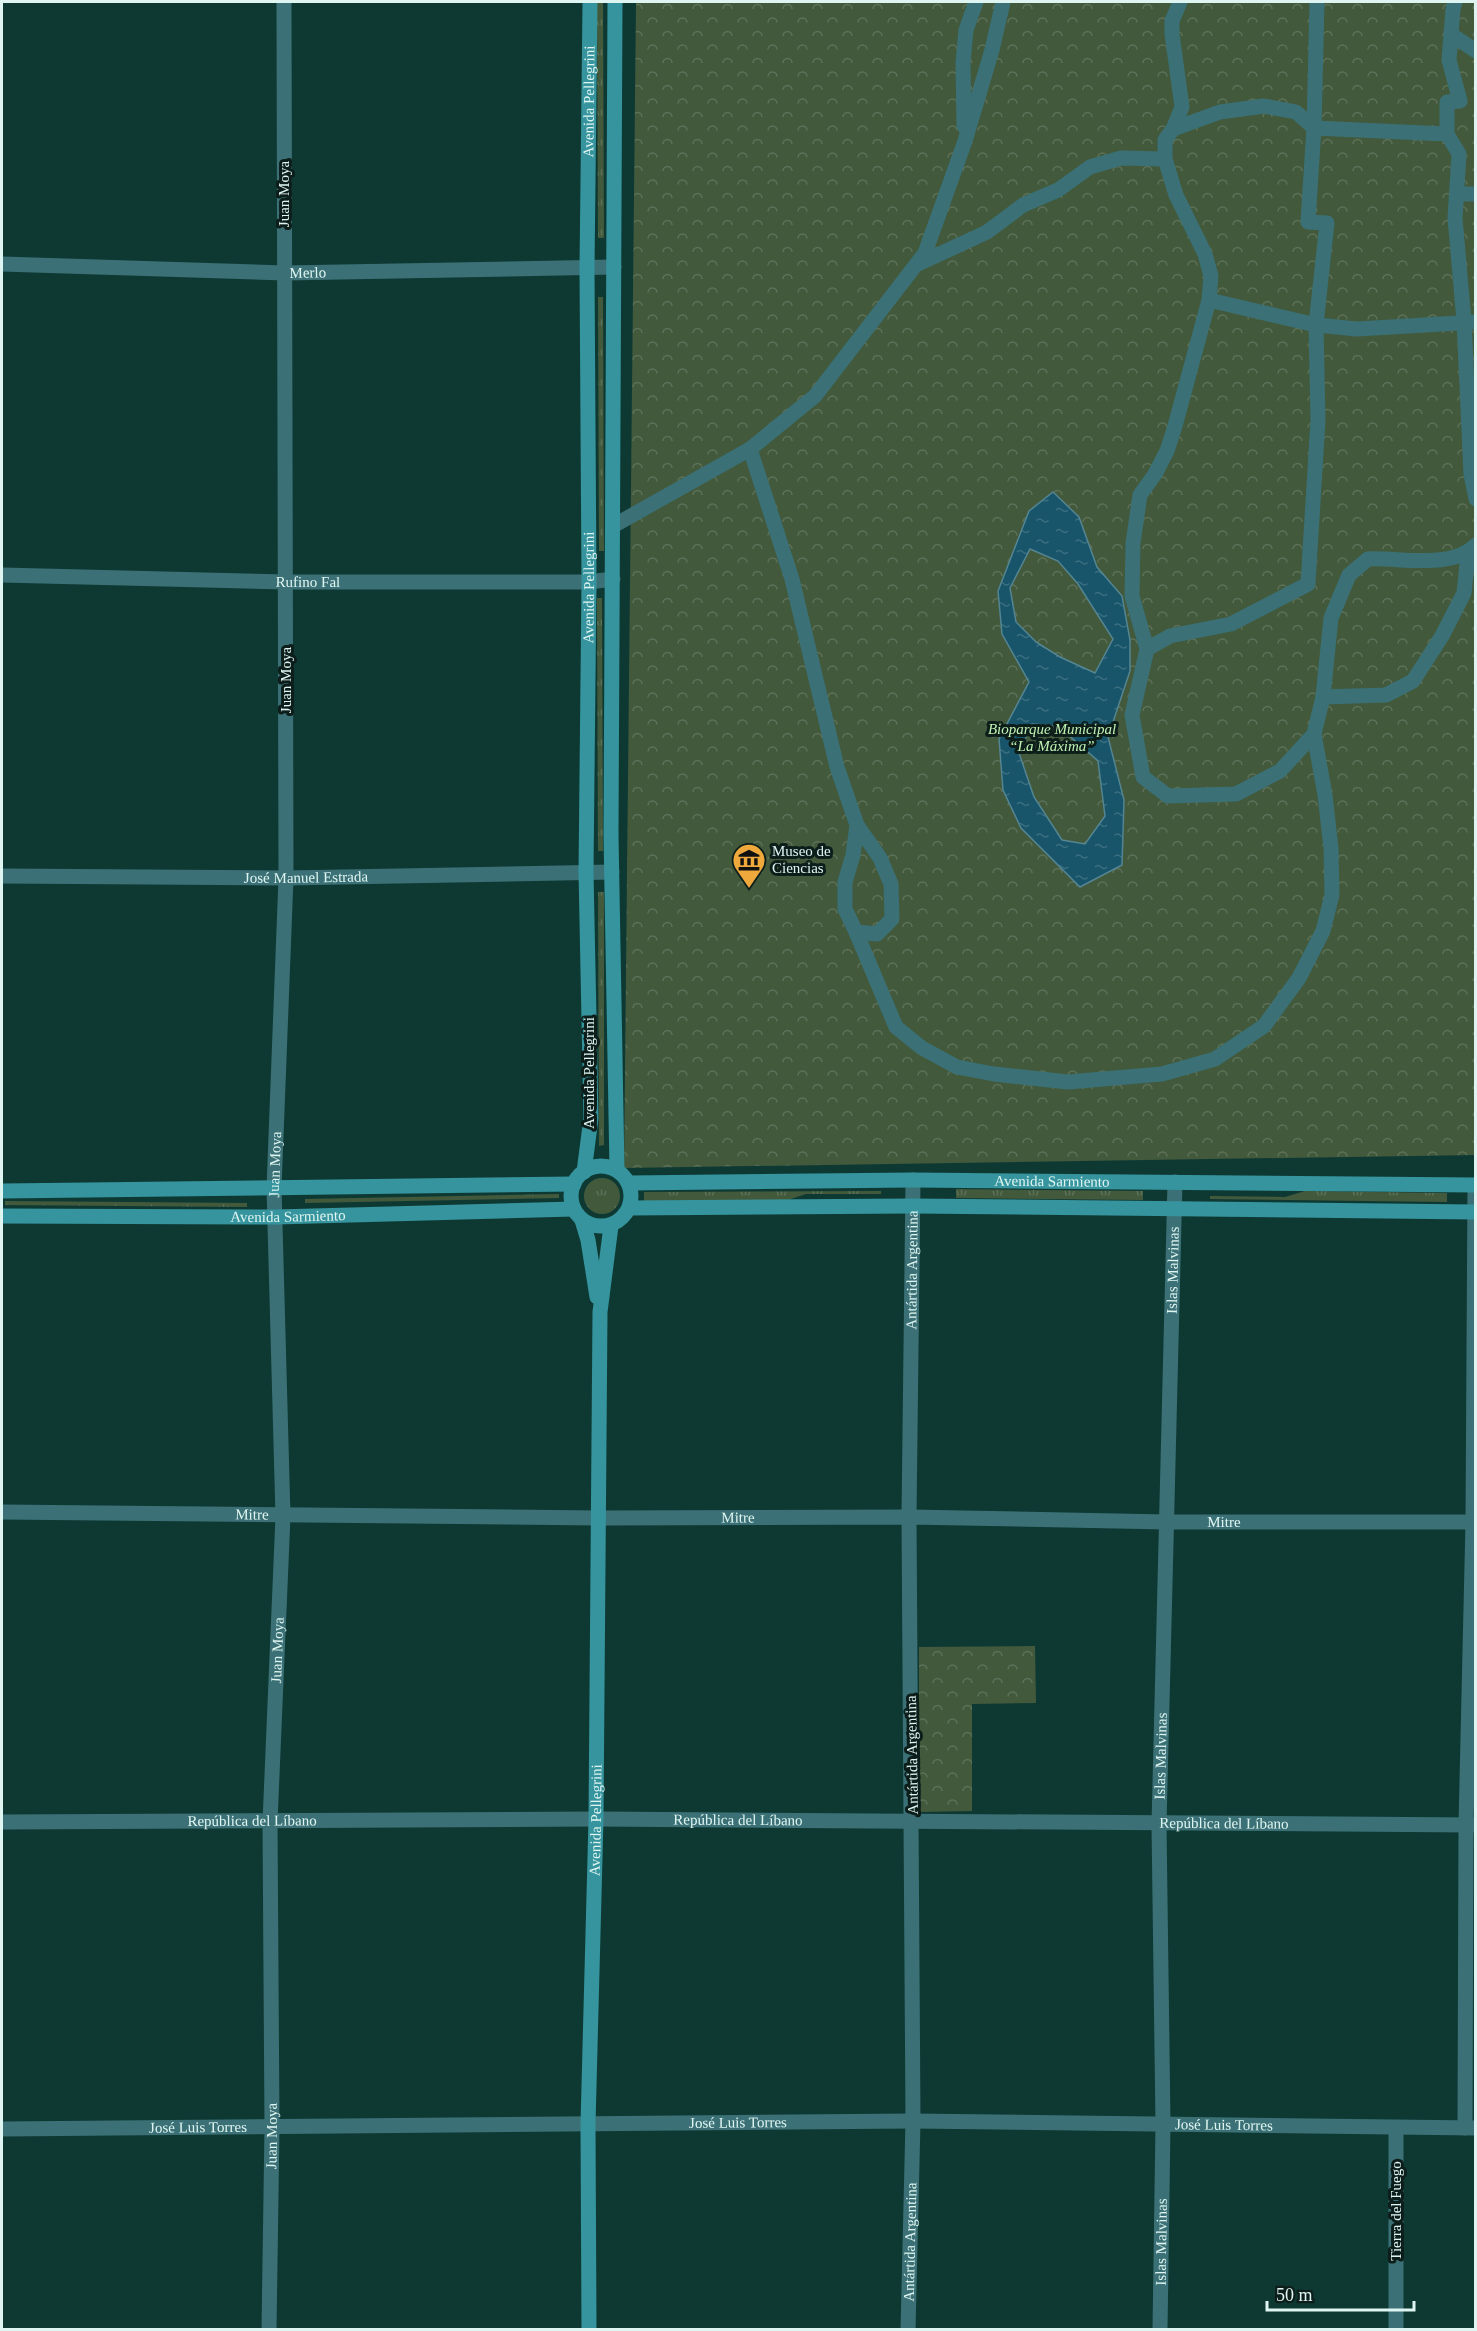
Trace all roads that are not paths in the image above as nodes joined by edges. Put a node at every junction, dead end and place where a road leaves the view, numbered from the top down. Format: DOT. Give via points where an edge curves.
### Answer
graph roads {
  1 [pos="284,2"];
  2 [pos="590,2"];
  3 [pos="615,2"];
  4 [pos="976,2"];
  5 [pos="1003,2"];
  6 [pos="1180,2"];
  7 [pos="1317,2"];
  8 [pos="1455,2"];
  9 [pos="1452,35"];
  10 [pos="1476,51"];
  11 [pos="1314,128"];
  12 [pos="1173,129"];
  13 [pos="1447,134"];
  14 [pos="965,141"];
  15 [pos="1166,159"];
  16 [pos="1457,194"];
  17 [pos="1476,194"];
  18 [pos="2,264"];
  19 [pos="915,266"];
  20 [pos="614,267"];
  21 [pos="587,269"];
  22 [pos="285,273"];
  23 [pos="1209,300"];
  24 [pos="1470,322"];
  25 [pos="1316,326"];
  26 [pos="1470,349"];
  27 [pos="750,449"];
  28 [pos="1476,499"];
  29 [pos="613,526"];
  30 [pos="1472,549"];
  31 [pos="2,575"];
  32 [pos="613,579"];
  33 [pos="286,582"];
  34 [pos="589,582"];
  35 [pos="1147,649"];
  36 [pos="1323,697"];
  37 [pos="1314,734"];
  38 [pos="856,825"];
  39 [pos="586,872"];
  40 [pos="612,872"];
  41 [pos="2,876"];
  42 [pos="286,878"];
  43 [pos="856,932"];
  44 [pos="617,1170"];
  45 [pos="584,1172"];
  46 [pos="913,1180"];
  47 [pos="1175,1182"];
  48 [pos="628,1183"];
  49 [pos="574,1184"];
  50 [pos="1475,1185"];
  51 [pos="274,1188"];
  52 [pos="2,1191"];
  53 [pos="913,1206"];
  54 [pos="629,1209"];
  55 [pos="1175,1209"];
  56 [pos="1475,1212"];
  57 [pos="578,1215"];
  58 [pos="2,1216"];
  59 [pos="276,1217"];
  60 [pos="610,1226"];
  61 [pos="600,1312"];
  62 [pos="2,1512"];
  63 [pos="283,1516"];
  64 [pos="909,1517"];
  65 [pos="599,1518"];
  66 [pos="1167,1522"];
  67 [pos="1474,1522"];
  68 [pos="596,1819"];
  69 [pos="912,1820"];
  70 [pos="2,1822"];
  71 [pos="270,1822"];
  72 [pos="1159,1824"];
  73 [pos="1471,1825"];
  74 [pos="913,2121"];
  75 [pos="588,2124"];
  76 [pos="1163,2124"];
  77 [pos="272,2127"];
  78 [pos="1396,2128"];
  79 [pos="1470,2128"];
  80 [pos="2,2129"];
  81 [pos="269,2330"];
  82 [pos="588,2330"];
  83 [pos="908,2330"];
  84 [pos="1160,2330"];
  85 [pos="1396,2330"];
  1 -- 22 [label="street, Juan Moya"];
  2 -- 21 [label="main road, Avenida Pellegrini"];
  3 -- 20 [label="main road, Avenida Pellegrini"];
  4 -- 14 [label="street" via="966,30 963,63"];
  5 -- 14 [label="street"];
  6 -- 12 [label="street" via="1172,21 1172,34 1182,107"];
  7 -- 11 [label="street"];
  8 -- 9 [label="street"];
  9 -- 10 [label="street"];
  9 -- 13 [label="street" via="1449,60 1460,101 1447,102"];
  11 -- 12 [label="street" via="1296,112 1264,106 1220,112"];
  11 -- 13 [label="street"];
  11 -- 25 [label="street" via="1308,222 1327,223"];
  12 -- 15 [label="street" via="1165,140"];
  13 -- 16 [label="street" via="1459,154"];
  14 -- 19 [label="street" via="925,253"];
  15 -- 19 [label="street" via="1120,158 1089,167 1058,190 1023,205 987,232"];
  15 -- 23 [label="street" via="1176,195 1205,254 1211,276"];
  16 -- 17 [label="street"];
  16 -- 24 [label="street" via="1455,218"];
  18 -- 22 [label="street, Merlo"];
  19 -- 27 [label="street" via="815,396"];
  20 -- 21 [label="street, Merlo"];
  20 -- 29 [label="main road, Avenida Pellegrini"];
  21 -- 22 [label="street, Merlo"];
  21 -- 34 [label="main road, Avenida Pellegrini"];
  22 -- 33 [label="street, Juan Moya"];
  23 -- 25 [label="street"];
  23 -- 35 [label="street" via="1167,452 1140,495 1132,543 1132,596"];
  24 -- 25 [label="street" via="1357,329"];
  24 -- 26 [label="street"];
  25 -- 35 [label="street" via="1318,420 1308,584 1231,624 1170,636"];
  26 -- 28 [label="street" via="1471,474"];
  27 -- 29 [label="street"];
  27 -- 38 [label="street" via="792,579 837,767"];
  29 -- 32 [label="main road, Avenida Pellegrini"];
  30 -- 36 [label="street" via="1464,593 1413,681 1386,695"];
  30 -- 36 [label="street" via="1424,562 1368,559 1349,575 1331,618"];
  31 -- 33 [label="street, Rufino Fal"];
  32 -- 34 [label="street, Rufino Fal"];
  32 -- 40 [label="main road, Avenida Pellegrini"];
  33 -- 34 [label="street, Rufino Fal"];
  33 -- 42 [label="street, Juan Moya"];
  34 -- 39 [label="main road, Avenida Pellegrini"];
  35 -- 37 [label="street" via="1132,715 1143,777 1168,796 1236,794 1280,771"];
  36 -- 37 [label="street"];
  37 -- 43 [label="street" via="1330,849 1332,895 1323,932 1299,978 1264,1026 1215,1059 1162,1074 1068,1082 957,1067 922,1048 896,1027"];
  38 -- 43 [label="street" via="845,882 845,909"];
  38 -- 43 [label="street" via="880,858 891,884 892,919 877,934"];
  39 -- 40 [label="street, José Manuel Estrada"];
  39 -- 42 [label="street, José Manuel Estrada"];
  39 -- 45 [label="main road, Avenida Pellegrini" via="591,1118"];
  40 -- 44 [label="main road, Avenida Pellegrini"];
  41 -- 42 [label="street, José Manuel Estrada"];
  42 -- 51 [label="street, Juan Moya"];
  44 -- 45 [label="main road" via="597,1166"];
  44 -- 48 [label="main road"];
  45 -- 49 [label="main road"];
  46 -- 47 [label="main road, Avenida Sarmiento"];
  46 -- 48 [label="main road, Avenida Sarmiento"];
  46 -- 53 [label="street, Antártida Argentina"];
  47 -- 50 [label="main road, Avenida Sarmiento"];
  47 -- 55 [label="street, Islas Malvinas"];
  48 -- 54 [label="main road" via="632,1195"];
  49 -- 51 [label="main road, Avenida Sarmiento"];
  49 -- 57 [label="main road" via="571,1193"];
  50 -- 56 [label="street"];
  51 -- 52 [label="main road, Avenida Sarmiento"];
  51 -- 59 [label="street, Juan Moya"];
  53 -- 54 [label="main road, Avenida Sarmiento"];
  53 -- 55 [label="main road, Avenida Sarmiento"];
  53 -- 64 [label="street, Antártida Argentina"];
  54 -- 60 [label="main road"];
  55 -- 56 [label="main road, Avenida Sarmiento"];
  55 -- 66 [label="street, Islas Malvinas"];
  56 -- 67 [label="street"];
  57 -- 59 [label="main road, Avenida Sarmiento" via="551,1208"];
  57 -- 60 [label="main road" via="591,1225"];
  57 -- 61 [label="main road, Avenida Pellegrini" via="588,1240"];
  58 -- 59 [label="main road, Avenida Sarmiento"];
  59 -- 63 [label="street, Juan Moya"];
  60 -- 61 [label="main road, Avenida Pellegrini"];
  61 -- 65 [label="main road, Avenida Pellegrini"];
  62 -- 63 [label="street, Mitre"];
  63 -- 65 [label="street, Mitre"];
  63 -- 71 [label="street, Juan Moya"];
  64 -- 65 [label="street, Mitre"];
  64 -- 66 [label="street, Mitre"];
  64 -- 69 [label="street, Antártida Argentina"];
  65 -- 68 [label="main road, Avenida Pellegrini"];
  66 -- 67 [label="street, Mitre"];
  66 -- 72 [label="street, Islas Malvinas"];
  67 -- 73 [label="street"];
  68 -- 69 [label="street, República del Líbano"];
  68 -- 71 [label="street, República del Líbano"];
  68 -- 75 [label="main road, Avenida Pellegrini"];
  69 -- 72 [label="street, República del Líbano"];
  69 -- 74 [label="street, Antártida Argentina"];
  70 -- 71 [label="street, República del Líbano"];
  71 -- 77 [label="street, Juan Moya"];
  72 -- 73 [label="street, República del Líbano"];
  72 -- 76 [label="street, Islas Malvinas"];
  73 -- 79 [label="street"];
  74 -- 75 [label="street, José Luis Torres"];
  74 -- 76 [label="street, José Luis Torres"];
  74 -- 83 [label="street, Antártida Argentina"];
  75 -- 77 [label="street, José Luis Torres"];
  75 -- 82 [label="main road, Avenida Pellegrini"];
  76 -- 78 [label="street, José Luis Torres"];
  76 -- 84 [label="street, Islas Malvinas"];
  77 -- 80 [label="street, José Luis Torres"];
  77 -- 81 [label="street, Juan Moya"];
  78 -- 79 [label="street, José Luis Torres"];
  78 -- 85 [label="street, Tierra del Fuego"];
}
